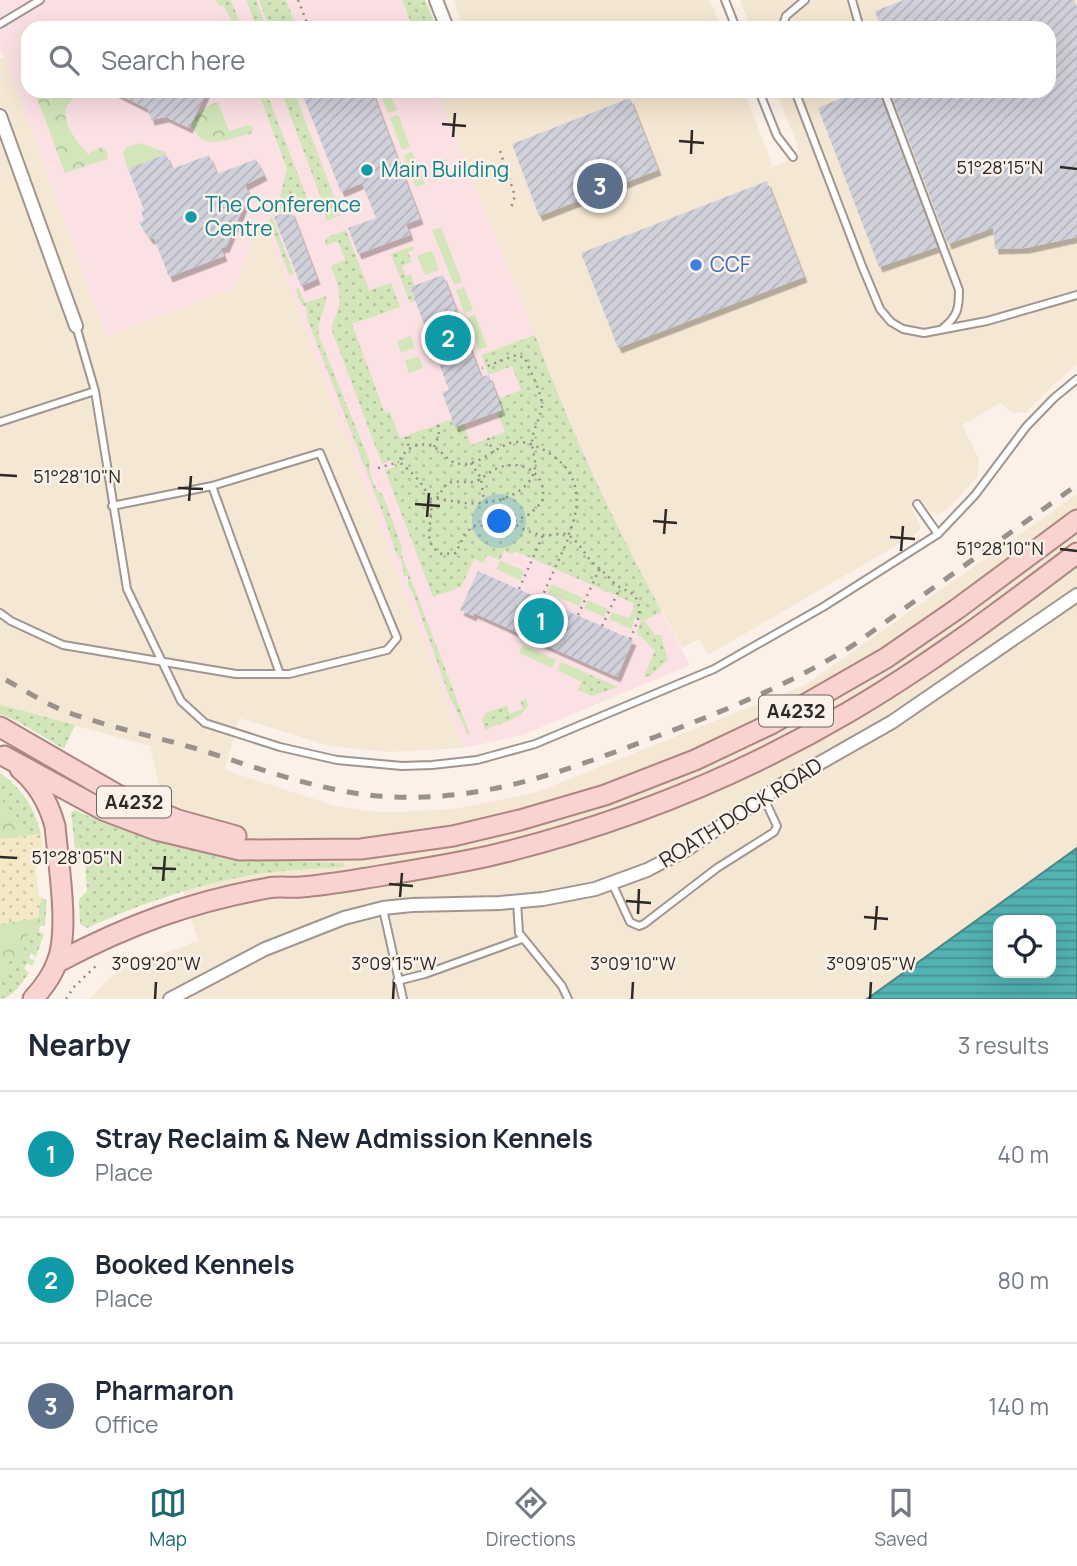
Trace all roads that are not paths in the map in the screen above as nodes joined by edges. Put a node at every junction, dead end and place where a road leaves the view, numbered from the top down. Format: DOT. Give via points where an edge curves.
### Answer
graph roads {
  1 [pos="40,0"];
  2 [pos="436,0"];
  3 [pos="725,0"];
  4 [pos="805,0"];
  5 [pos="852,0"];
  6 [pos="444,21"];
  7 [pos="733,21"];
  8 [pos="784,21"];
  9 [pos="858,21"];
  10 [pos="0,24"];
  11 [pos="762,98"];
  12 [pos="798,98"];
  13 [pos="887,98"];
  14 [pos="0,116"];
  15 [pos="793,157"];
  16 [pos="1077,295"];
  17 [pos="76,326"];
  18 [pos="942,329"];
  19 [pos="1077,379"];
  20 [pos="95,391"];
  21 [pos="0,422"];
  22 [pos="212,486"];
  23 [pos="917,504"];
  24 [pos="112,506"];
  25 [pos="1077,520"];
  26 [pos="938,534"];
  27 [pos="1077,553"];
  28 [pos="1077,595"];
  29 [pos="0,613"];
  30 [pos="162,663"];
  31 [pos="280,674"];
  32 [pos="0,727"];
  33 [pos="2,755"];
  34 [pos="763,796"];
  35 [pos="280,850"];
  36 [pos="612,883"];
  37 [pos="517,902"];
  38 [pos="383,908"];
  39 [pos="522,939"];
  40 [pos="53,970"];
  41 [pos="397,981"];
  42 [pos="33,999"];
  43 [pos="44,999"];
  44 [pos="170,999"];
  45 [pos="403,999"];
  46 [pos="568,999"];
  1 -- 10 [label="lane"];
  2 -- 6 [label="street"];
  3 -- 7 [label="lane"];
  4 -- 8 [label="lane"];
  5 -- 9 [label="lane"];
  11 -- 15 [label="lane" via="776,136"];
  12 -- 18 [label="lane" via="880,309 903,329 923,333"];
  13 -- 18 [label="lane" via="958,290 959,307"];
  14 -- 17 [label="street"];
  16 -- 18 [label="lane"];
  17 -- 20 [label="lane"];
  19 -- 26 [label="lane" via="1026,427 975,495"];
  20 -- 21 [label="lane"];
  20 -- 24 [label="lane"];
  22 -- 24 [label="lane"];
  22 -- 31 [label="lane"];
  22 -- 31 [label="lane" via="320,453 397,638 387,650"];
  23 -- 26 [label="lane"];
  24 -- 30 [label="lane" via="127,589"];
  25 -- 35 [label="main road, A4232" via="886,658 771,724 649,779 564,808 408,844"];
  26 -- 30 [label="lane" via="824,607 715,668 535,744 477,760 366,764 307,754 234,733 194,714 181,701"];
  27 -- 40 [label="main road, A4232" via="972,632 847,713 769,756 645,809 486,856 302,887 272,887 198,904 127,928"];
  28 -- 34 [label="street, ROATH DOCK ROAD" via="902,715"];
  29 -- 30 [label="lane" via="63,645"];
  30 -- 31 [label="lane" via="236,674"];
  32 -- 35 [label="main road, A4232" via="89,780 148,808"];
  33 -- 35 [label="main road, A4232" via="103,810 156,830 240,850"];
  33 -- 40 [label="main road" via="36,786 55,826 62,945"];
  34 -- 36 [label="street, ROATH DOCK ROAD" via="679,855"];
  34 -- 36 [label="lane" via="777,826 774,832 717,868 644,924 631,922"];
  36 -- 37 [label="street, ROATH DOCK ROAD"];
  37 -- 38 [label="street, ROATH DOCK ROAD"];
  37 -- 39 [label="lane"];
  38 -- 41 [label="lane"];
  38 -- 44 [label="street, ROATH DOCK ROAD" via="304,932"];
  39 -- 41 [label="lane"];
  39 -- 46 [label="lane"];
  40 -- 42 [label="main road"];
  40 -- 43 [label="street"];
  41 -- 45 [label="lane"];
}
